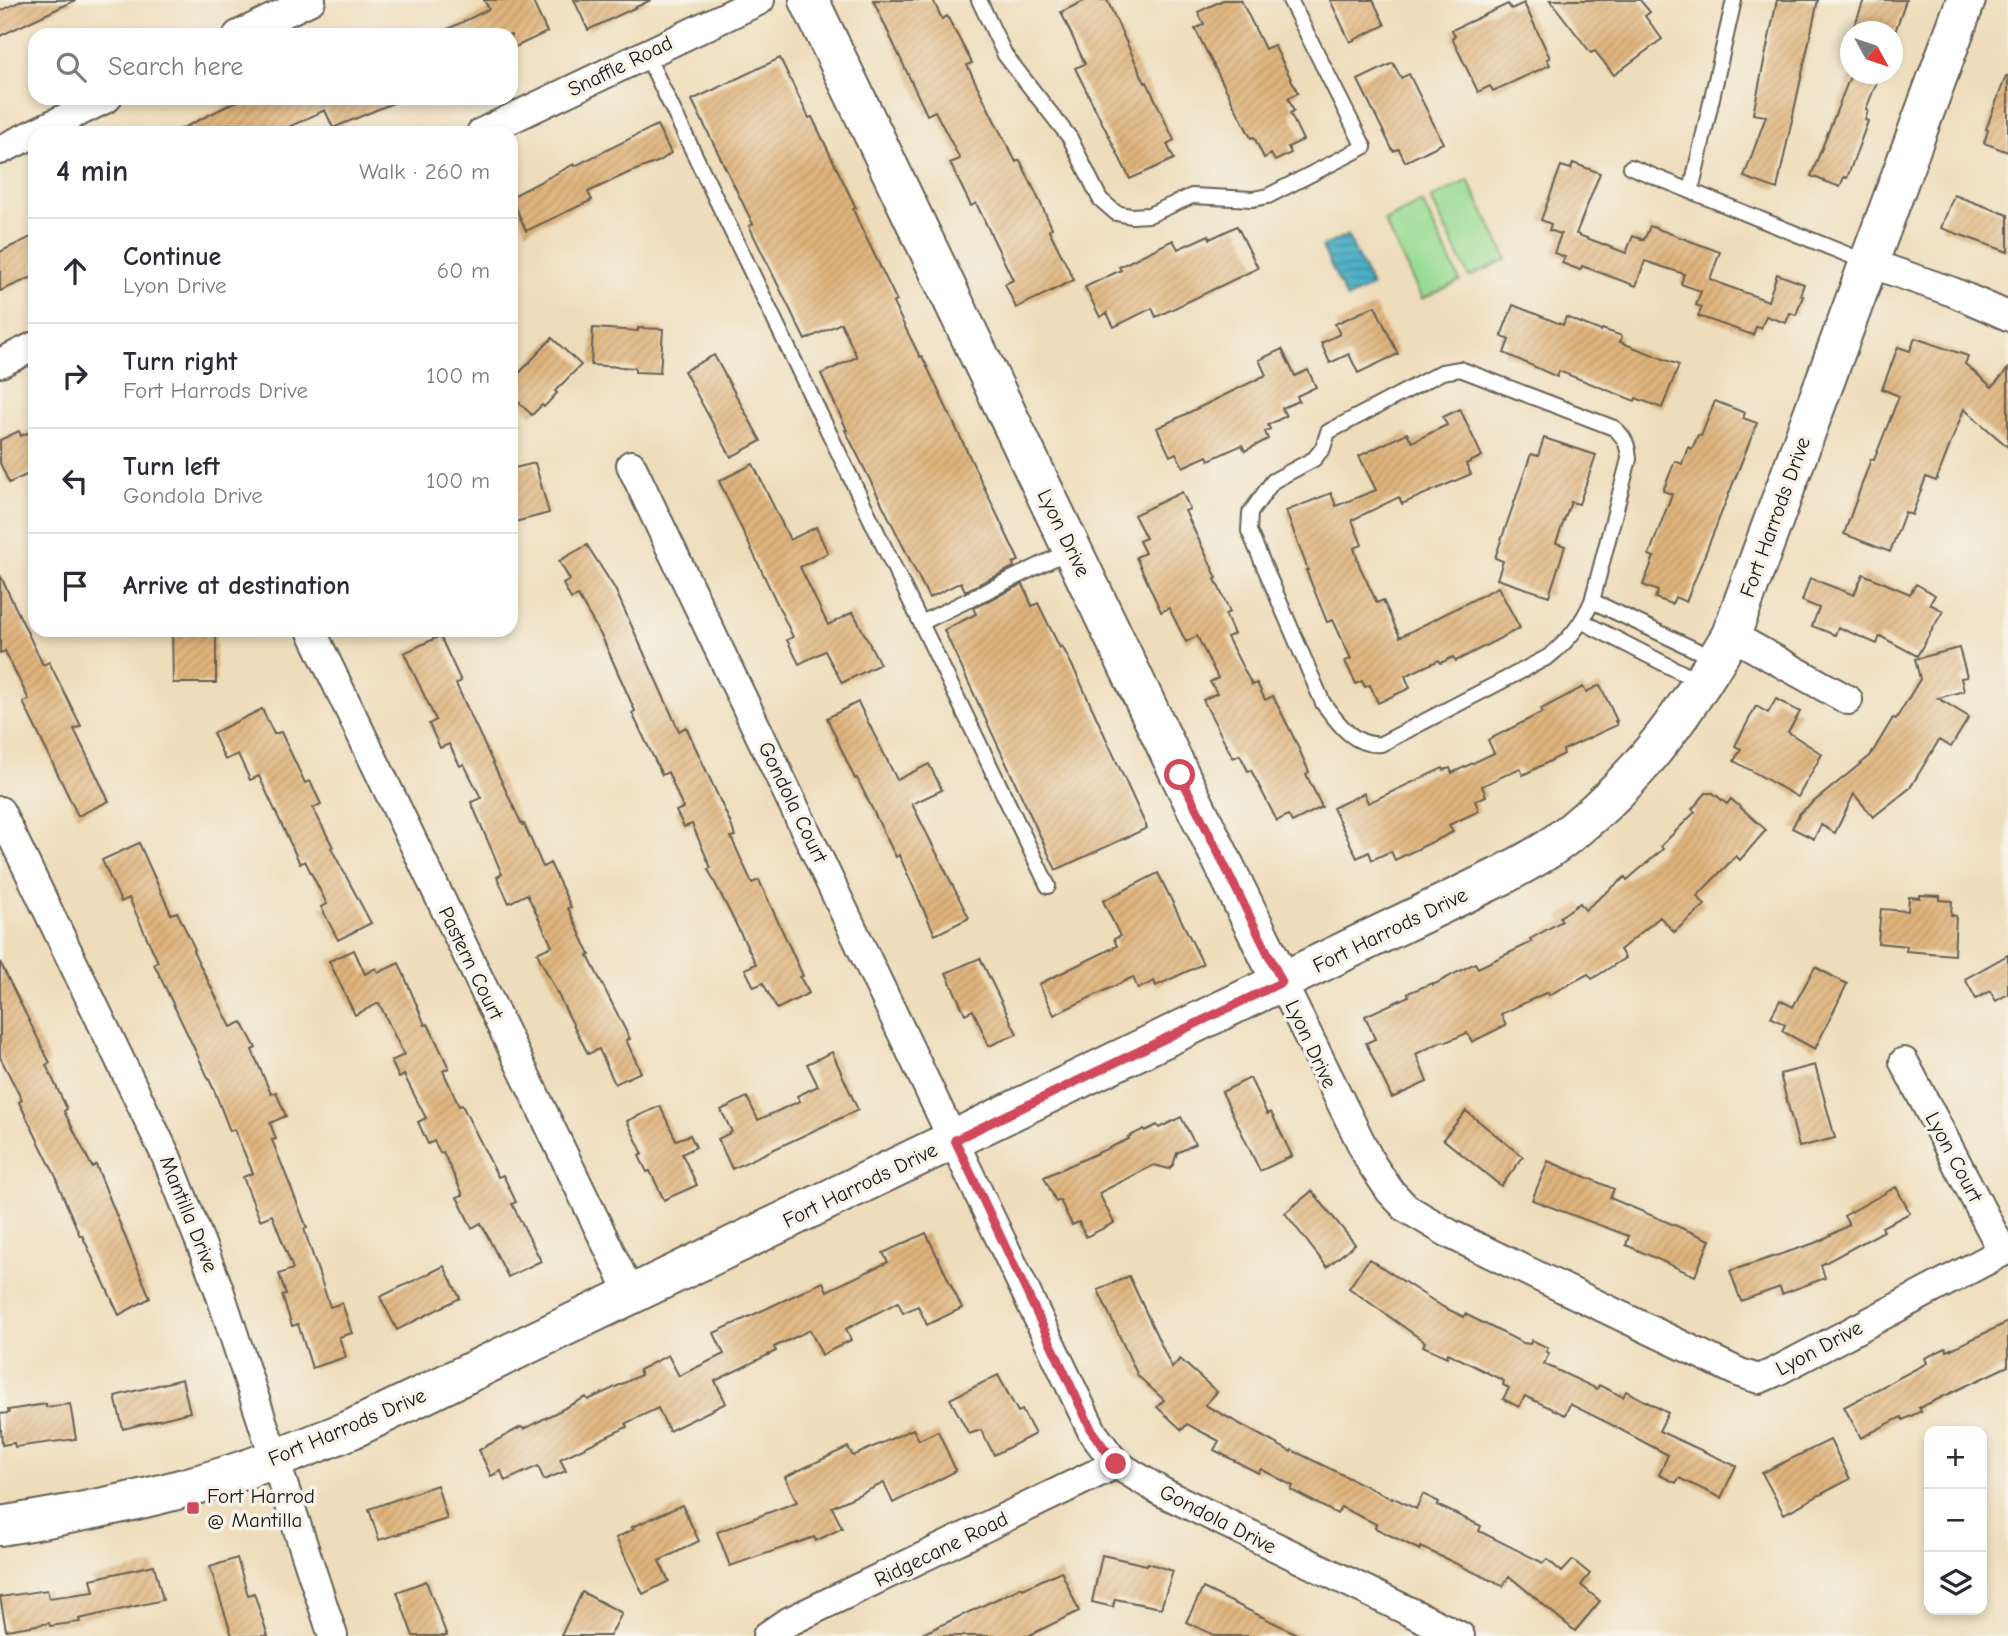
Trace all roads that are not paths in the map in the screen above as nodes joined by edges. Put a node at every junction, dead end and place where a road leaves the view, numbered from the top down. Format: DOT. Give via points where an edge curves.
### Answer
graph roads {
  1 [pos="311,0"];
  2 [pos="760,0"];
  3 [pos="809,0"];
  4 [pos="979,0"];
  5 [pos="1290,0"];
  6 [pos="1734,0"];
  7 [pos="1966,0"];
  8 [pos="253,28"];
  9 [pos="646,54"];
  10 [pos="93,105"];
  11 [pos="49,126"];
  12 [pos="496,126"];
  13 [pos="28,136"];
  14 [pos="0,150"];
  15 [pos="1631,167"];
  16 [pos="1690,191"];
  17 [pos="1869,263"];
  18 [pos="2008,316"];
  19 [pos="28,349"];
  20 [pos="0,363"];
  21 [pos="631,464"];
  22 [pos="1072,550"];
  23 [pos="1592,600"];
  24 [pos="1583,622"];
  25 [pos="921,623"];
  26 [pos="313,637"];
  27 [pos="1717,660"];
  28 [pos="1847,700"];
  29 [pos="0,811"];
  30 [pos="1048,886"];
  31 [pos="1282,982"];
  32 [pos="1904,1062"];
  33 [pos="955,1140"];
  34 [pos="2005,1251"];
  35 [pos="631,1295"];
  36 [pos="275,1459"];
  37 [pos="1116,1464"];
  38 [pos="0,1526"];
  39 [pos="333,1636"];
  40 [pos="767,1636"];
  41 [pos="1460,1636"];
  1 -- 8 [label="street"];
  2 -- 9 [label="street, Snaffle Road"];
  3 -- 22 [label="street, Lyon Drive"];
  4 -- 5 [label="lane" via="1005,55 1070,138 1100,199 1116,213 1131,216 1149,215 1192,196 1268,196 1364,147"];
  6 -- 16 [label="lane"];
  7 -- 17 [label="street, Fort Harrods Drive"];
  9 -- 12 [label="street, Snaffle Road"];
  9 -- 25 [label="lane"];
  10 -- 11 [label="street"];
  13 -- 14 [label="street"];
  15 -- 16 [label="lane"];
  16 -- 17 [label="lane"];
  17 -- 18 [label="street"];
  17 -- 27 [label="street, Fort Harrods Drive"];
  19 -- 20 [label="street"];
  21 -- 33 [label="street, Gondola Court"];
  22 -- 25 [label="lane"];
  22 -- 31 [label="street, Lyon Drive"];
  23 -- 24 [label="lane"];
  23 -- 24 [label="lane" via="1629,459 1623,436 1614,428 1460,369 1442,372 1328,432 1314,459 1273,481 1250,513 1249,531 1323,703 1341,727 1369,746 1381,744 1548,657"];
  23 -- 27 [label="lane"];
  24 -- 27 [label="lane"];
  25 -- 30 [label="lane"];
  26 -- 35 [label="street, Pastern Court"];
  27 -- 28 [label="street"];
  27 -- 31 [label="street, Fort Harrods Drive" via="1651,756 1623,786 1549,848"];
  29 -- 36 [label="street, Mantilla Drive" via="166,1156 218,1287"];
  31 -- 33 [label="street, Fort Harrods Drive"];
  31 -- 34 [label="street, Lyon Drive" via="1371,1163 1406,1208 1450,1234 1740,1373 1759,1379 1775,1372"];
  32 -- 34 [label="street, Lyon Court"];
  33 -- 35 [label="street, Fort Harrods Drive"];
  33 -- 37 [label="street, Gondola Drive" via="1093,1433"];
  35 -- 36 [label="street, Fort Harrods Drive" via="352,1429"];
  36 -- 38 [label="street, Fort Harrods Drive" via="93,1511"];
  36 -- 39 [label="street, Mantilla Drive"];
  37 -- 40 [label="street, Ridgecane Road"];
  37 -- 41 [label="street, Gondola Drive" via="1212,1518"];
}
